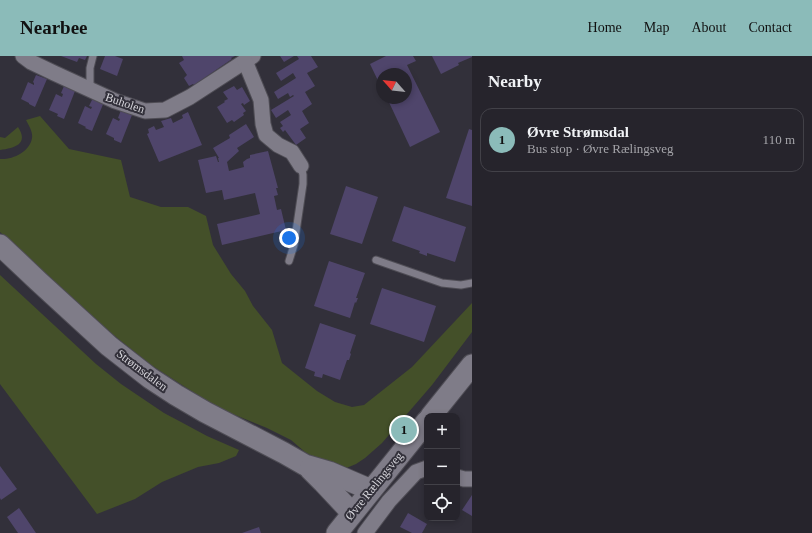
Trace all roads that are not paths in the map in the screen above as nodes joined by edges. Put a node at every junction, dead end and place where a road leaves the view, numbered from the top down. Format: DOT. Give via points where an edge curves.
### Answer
graph roads {
  1 [pos="23,56"];
  2 [pos="93,56"];
  3 [pos="249,59"];
  4 [pos="90,90"];
  5 [pos="300,166"];
  6 [pos="0,245"];
  7 [pos="376,260"];
  8 [pos="289,261"];
  9 [pos="472,283"];
  10 [pos="472,365"];
  11 [pos="433,413"];
  12 [pos="424,425"];
  13 [pos="305,465"];
  14 [pos="424,469"];
  15 [pos="460,478"];
  16 [pos="472,479"];
  17 [pos="371,490"];
  18 [pos="352,513"];
  19 [pos="337,533"];
  20 [pos="365,533"];
  1 -- 4 [label="street, Buholen" via="42,68"];
  2 -- 4 [label="lane"];
  3 -- 4 [label="street, Buholen" via="165,110 145,111"];
  3 -- 5 [label="street, Buholen" via="261,100 266,135 292,152"];
  5 -- 8 [label="lane" via="304,184"];
  6 -- 13 [label="main road, Strømsdalen" via="105,342 150,378 205,412"];
  7 -- 9 [label="lane" via="442,283"];
  10 -- 11 [label="main road"];
  12 -- 17 [label="main road, Øvre Rælingsveg"];
  13 -- 17 [label="main road, Strømsdalen"];
  13 -- 18 [label="main road, Strømsdalen"];
  14 -- 20 [label="street" via="416,472 389,501"];
  15 -- 16 [label="street"];
  17 -- 18 [label="main road, Øvre Rælingsveg"];
  18 -- 19 [label="main road, Øvre Rælingsveg"];
}
